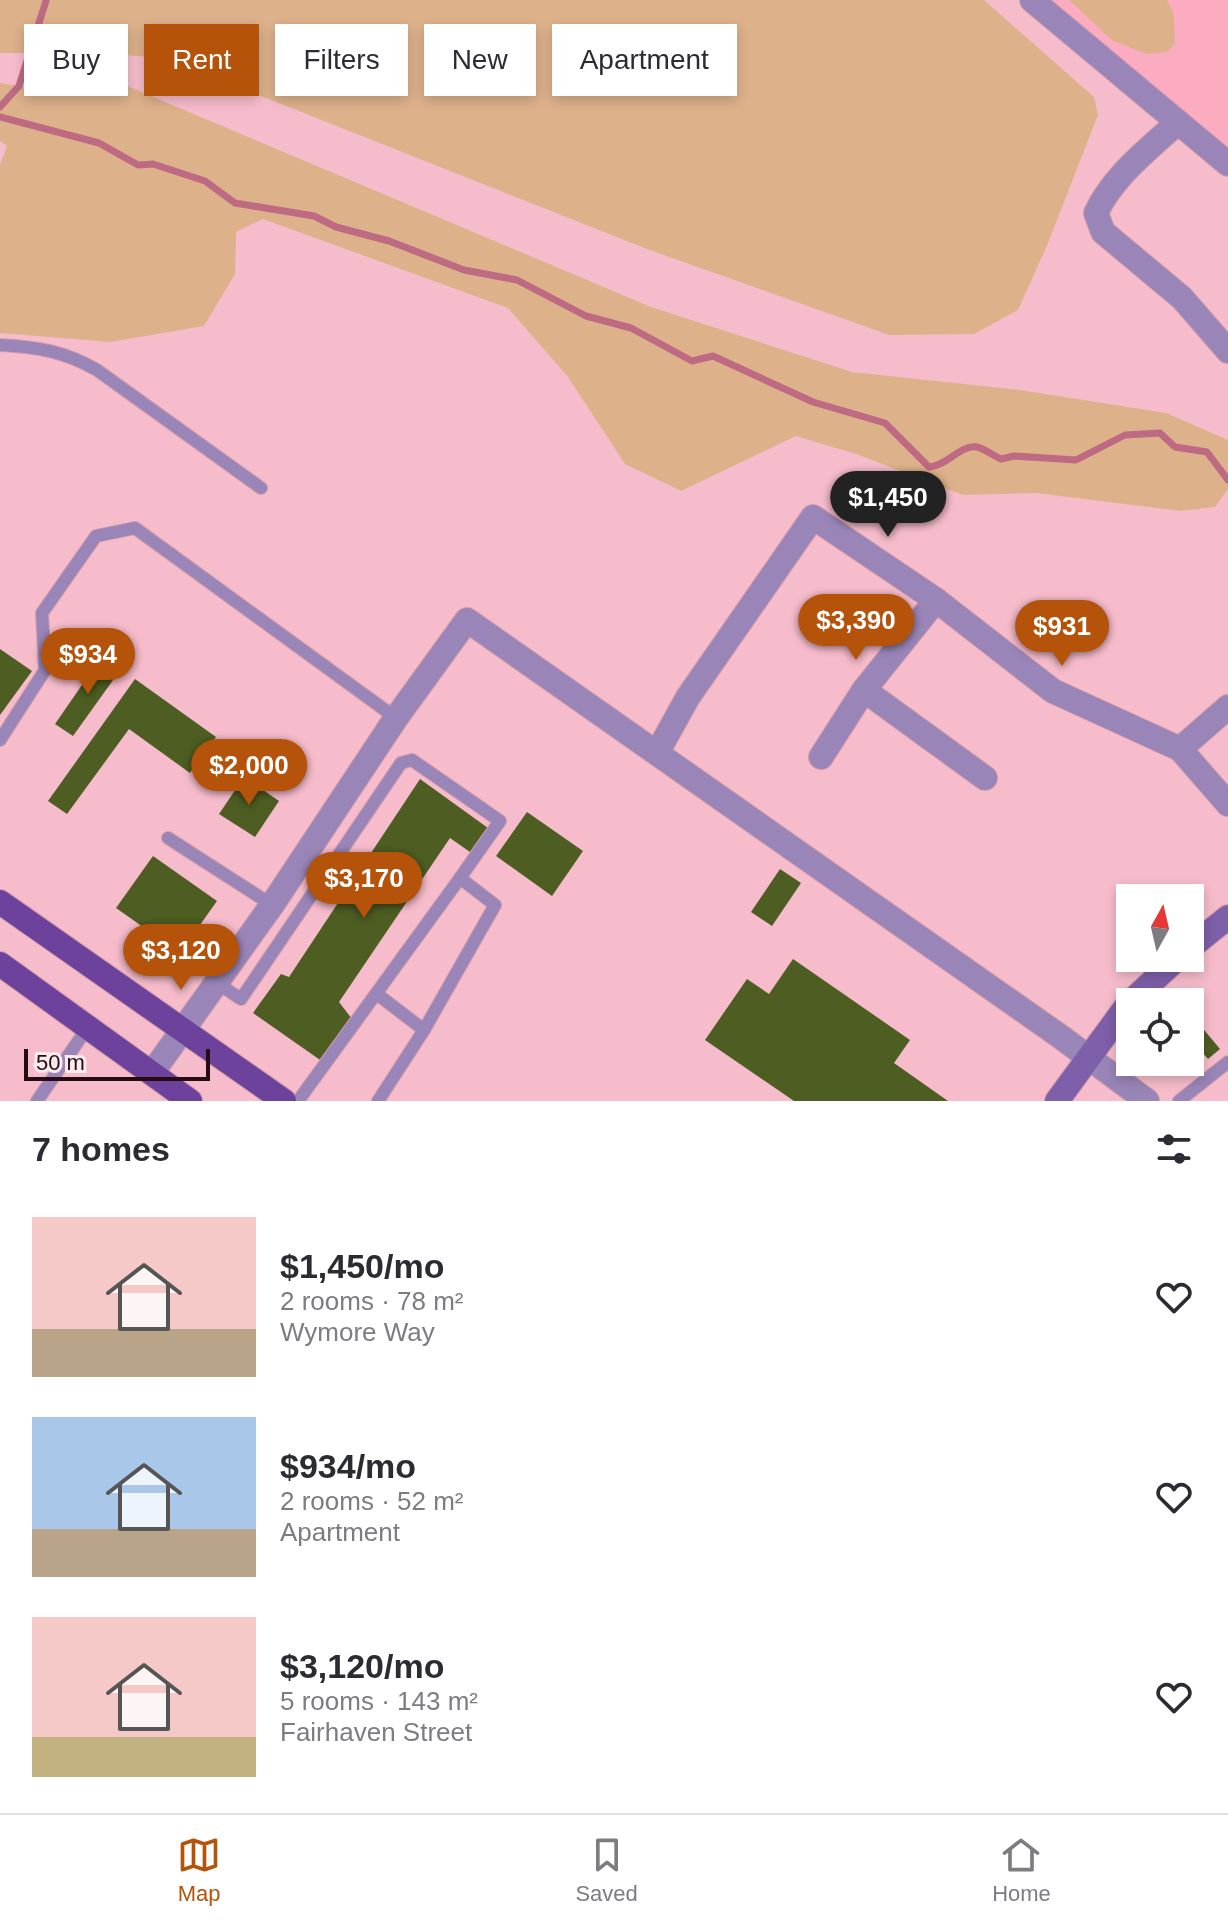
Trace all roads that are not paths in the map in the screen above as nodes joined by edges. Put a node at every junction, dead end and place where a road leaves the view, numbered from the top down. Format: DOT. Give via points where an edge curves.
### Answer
graph roads {
  1 [pos="1032,0"];
  2 [pos="1178,122"];
  3 [pos="1228,164"];
  4 [pos="0,345"];
  5 [pos="1228,351"];
  6 [pos="261,488"];
  7 [pos="936,600"];
  8 [pos="864,690"];
  9 [pos="1228,707"];
  10 [pos="396,718"];
  11 [pos="0,740"];
  12 [pos="1180,749"];
  13 [pos="657,753"];
  14 [pos="821,757"];
  15 [pos="985,778"];
  16 [pos="1228,804"];
  17 [pos="168,838"];
  18 [pos="460,878"];
  19 [pos="0,902"];
  20 [pos="272,905"];
  21 [pos="1228,917"];
  22 [pos="1204,937"];
  23 [pos="0,964"];
  24 [pos="1163,972"];
  25 [pos="217,983"];
  26 [pos="377,994"];
  27 [pos="88,1027"];
  28 [pos="183,1030"];
  29 [pos="424,1030"];
  30 [pos="1088,1058"];
  31 [pos="1228,1062"];
  32 [pos="152,1073"];
  33 [pos="37,1101"];
  34 [pos="190,1101"];
  35 [pos="284,1101"];
  36 [pos="298,1101"];
  37 [pos="378,1101"];
  38 [pos="1057,1101"];
  39 [pos="1147,1101"];
  40 [pos="1179,1101"];
  1 -- 2 [label="street"];
  2 -- 3 [label="street"];
  2 -- 5 [label="street" via="1126,170 1096,213 1103,232 1182,298"];
  4 -- 6 [label="lane" via="76,358"];
  7 -- 8 [label="street"];
  7 -- 12 [label="street" via="1053,691"];
  7 -- 13 [label="street" via="813,517 688,697"];
  8 -- 14 [label="street"];
  8 -- 15 [label="street"];
  9 -- 12 [label="street"];
  10 -- 11 [label="lane" via="135,528 96,536 42,613 45,670"];
  10 -- 13 [label="street" via="467,620"];
  10 -- 20 [label="street"];
  12 -- 16 [label="street"];
  13 -- 30 [label="street"];
  17 -- 20 [label="lane"];
  18 -- 25 [label="lane" via="500,821 412,760 401,763 241,999"];
  18 -- 26 [label="lane"];
  18 -- 29 [label="lane" via="495,905"];
  19 -- 28 [label="main road"];
  20 -- 25 [label="street"];
  21 -- 22 [label="street"];
  23 -- 27 [label="main road"];
  24 -- 30 [label="street" via="1128,1004"];
  25 -- 28 [label="street"];
  26 -- 29 [label="lane"];
  26 -- 36 [label="lane"];
  27 -- 32 [label="main road"];
  27 -- 33 [label="lane"];
  28 -- 32 [label="street"];
  28 -- 35 [label="main road"];
  29 -- 37 [label="lane"];
  30 -- 38 [label="street"];
  30 -- 39 [label="street"];
  31 -- 40 [label="lane"];
  32 -- 34 [label="main road"];
}
